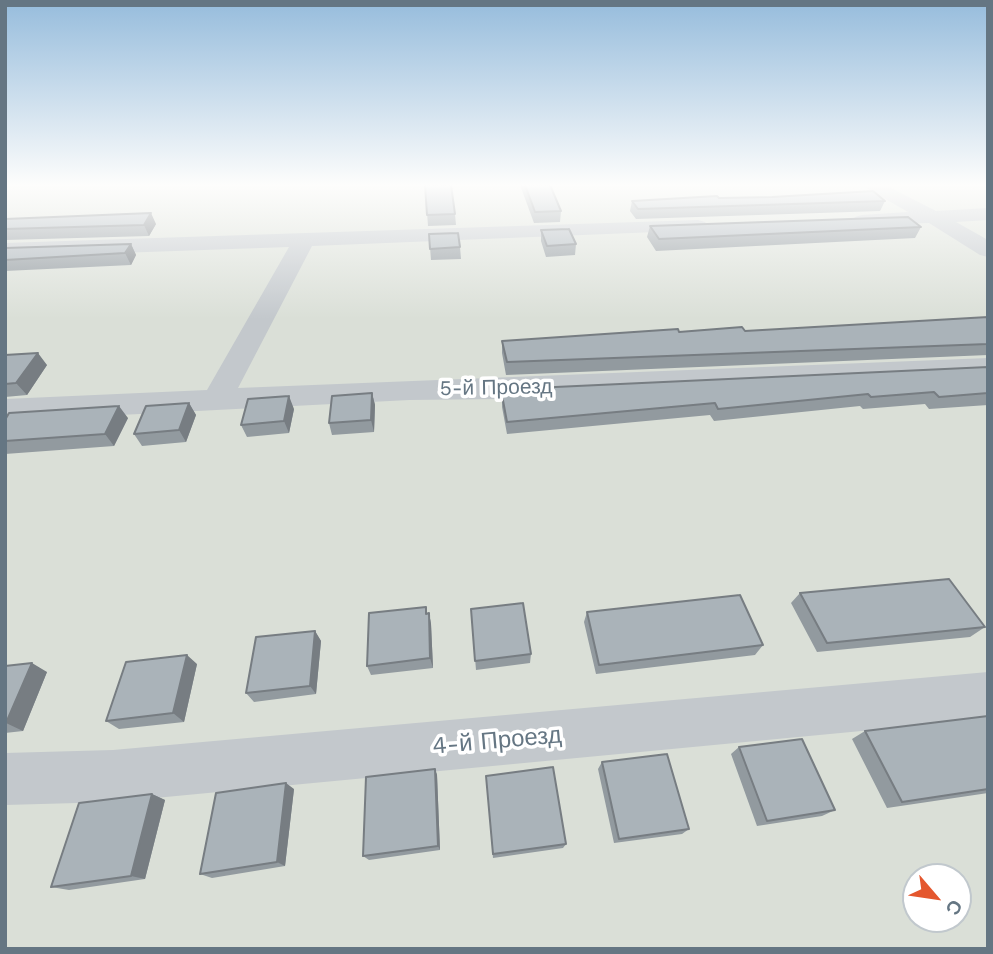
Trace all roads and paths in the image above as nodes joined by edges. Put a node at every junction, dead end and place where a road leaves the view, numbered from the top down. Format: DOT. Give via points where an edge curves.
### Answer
graph roads {
  1 [pos="612,230"];
  2 [pos="954,230"];
  3 [pos="304,240"];
  4 [pos="5,250"];
  5 [pos="988,250"];
  6 [pos="988,367"];
  7 [pos="218,400"];
  8 [pos="5,410"];
  9 [pos="988,695"];
  10 [pos="5,779"];
  1 -- 3 [label="street"];
  2 -- 5 [label="street"];
  3 -- 4 [label="street"];
  3 -- 7 [label="street"];
  6 -- 7 [label="street, 5-й Проезд"];
  7 -- 8 [label="street, 5-й Проезд"];
  9 -- 10 [label="street, 4-й Проезд" via="113,776"];
}
